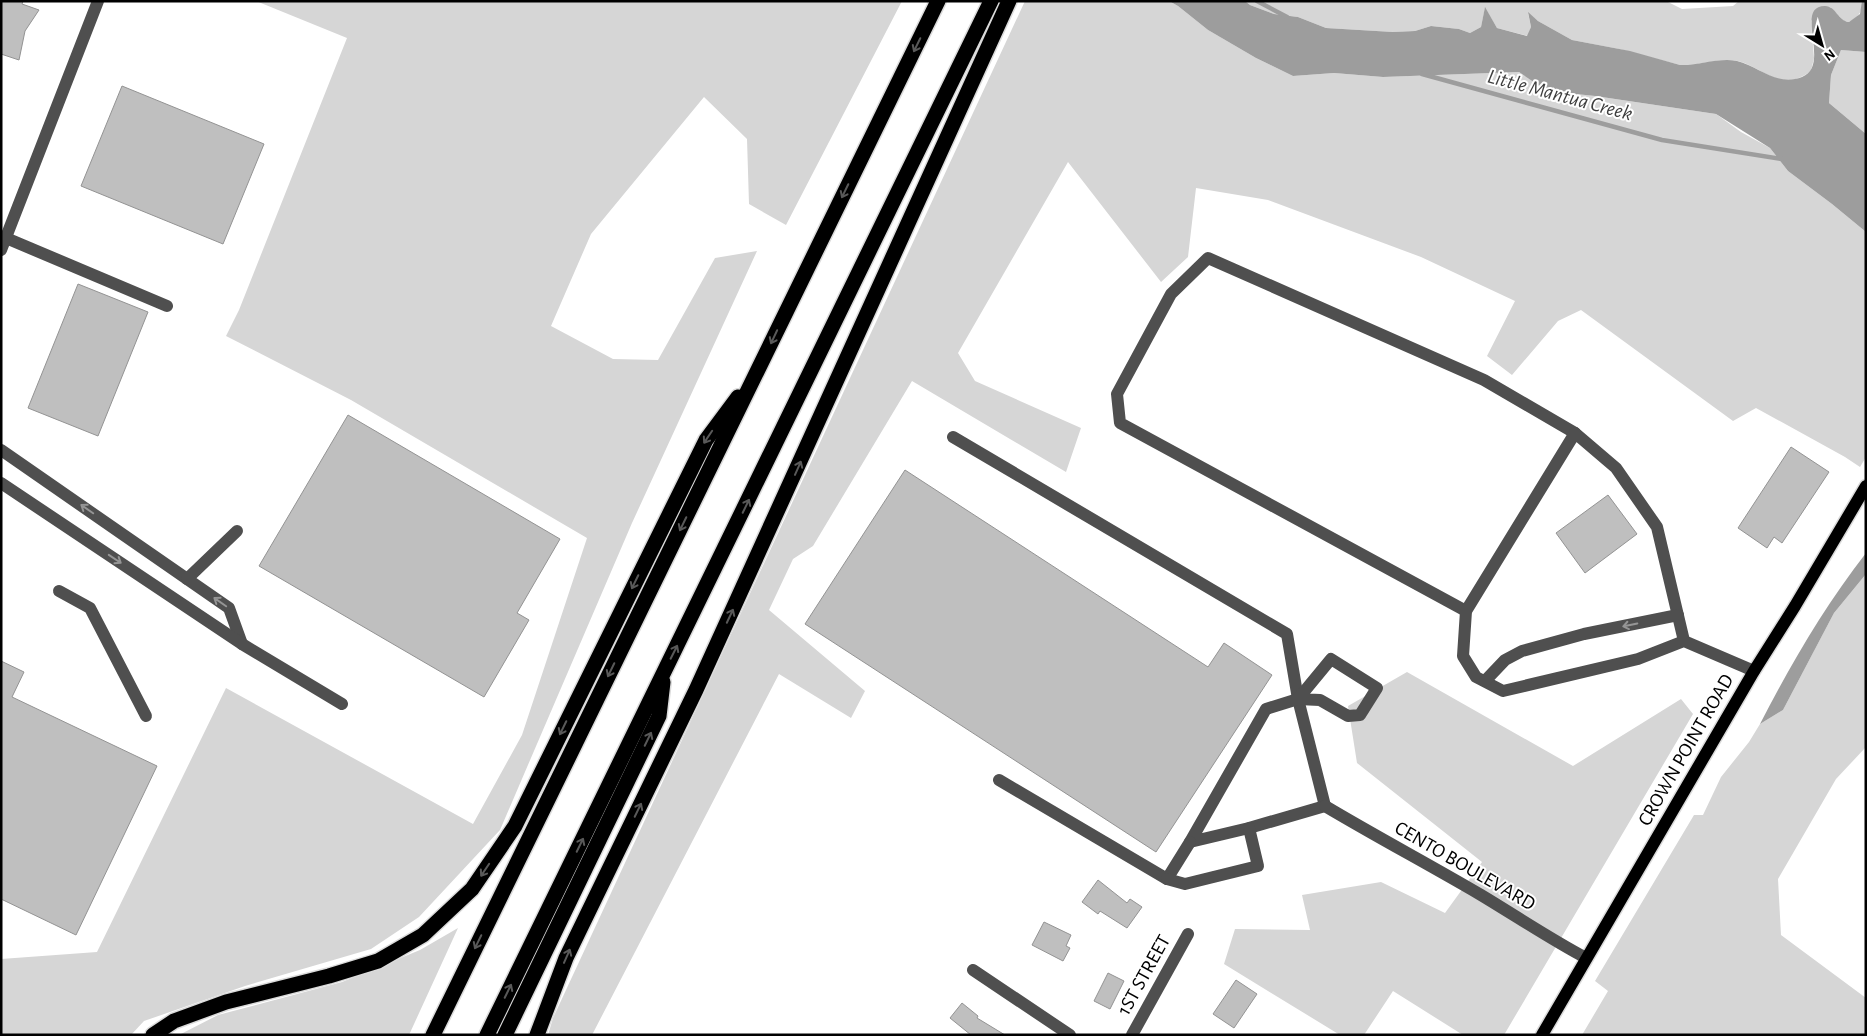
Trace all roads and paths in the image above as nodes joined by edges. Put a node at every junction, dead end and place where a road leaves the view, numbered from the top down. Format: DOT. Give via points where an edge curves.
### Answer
graph roads {
  1 [pos="98,1"];
  2 [pos="938,1"];
  3 [pos="991,1"];
  4 [pos="1010,1"];
  5 [pos="4,244"];
  6 [pos="167,306"];
  7 [pos="758,370"];
  8 [pos="1575,433"];
  9 [pos="953,437"];
  10 [pos="1,450"];
  11 [pos="1,483"];
  12 [pos="1866,486"];
  13 [pos="237,532"];
  14 [pos="187,579"];
  15 [pos="59,591"];
  16 [pos="1466,611"];
  17 [pos="1678,615"];
  18 [pos="1684,641"];
  19 [pos="242,644"];
  20 [pos="665,671"];
  21 [pos="1754,671"];
  22 [pos="1485,681"];
  23 [pos="1298,699"];
  24 [pos="342,704"];
  25 [pos="146,716"];
  26 [pos="999,780"];
  27 [pos="1325,806"];
  28 [pos="1249,828"];
  29 [pos="1190,842"];
  30 [pos="1167,879"];
  31 [pos="1188,934"];
  32 [pos="1586,958"];
  33 [pos="973,970"];
  34 [pos="153,1035"];
  35 [pos="433,1035"];
  36 [pos="487,1035"];
  37 [pos="504,1035"];
  38 [pos="537,1035"];
  39 [pos="1070,1035"];
  40 [pos="1132,1035"];
  41 [pos="1542,1035"];
  1 -- 5 [label="street"];
  2 -- 7 [label="highway, one-way"];
  20 -- 3 [label="highway, one-way"];
  38 -- 4 [label="highway, one-way" via="566,958 696,690"];
  5 -- 6 [label="street"];
  7 -- 34 [label="highway, one-way" via="706,440 515,826 472,889 423,935 378,961 226,1002 174,1021"];
  7 -- 35 [label="highway, one-way"];
  8 -- 16 [label="street"];
  8 -- 16 [label="street" via="1484,380 1208,258 1170,294 1117,394 1120,423"];
  8 -- 17 [label="street" via="1616,468 1657,527"];
  9 -- 23 [label="street" via="1287,634"];
  14 -- 10 [label="street, one-way"];
  11 -- 19 [label="street, one-way"];
  12 -- 21 [label="main road, CROWN POINT ROAD"];
  13 -- 14 [label="street"];
  19 -- 14 [label="street, one-way" via="229,608"];
  15 -- 25 [label="street" via="90,608"];
  16 -- 22 [label="street" via="1463,656 1476,677"];
  17 -- 18 [label="street"];
  17 -- 22 [label="street, one-way" via="1584,634 1522,651 1505,660"];
  18 -- 21 [label="street"];
  18 -- 22 [label="street" via="1638,659 1503,691"];
  19 -- 24 [label="street"];
  36 -- 20 [label="highway, one-way"];
  37 -- 20 [label="highway, one-way" via="659,716"];
  21 -- 32 [label="main road, CROWN POINT ROAD"];
  23 -- 23 [label="street" via="1320,700 1348,716 1360,715 1377,688 1331,659"];
  23 -- 27 [label="street"];
  23 -- 29 [label="street" via="1266,709"];
  26 -- 30 [label="street"];
  27 -- 28 [label="street"];
  27 -- 32 [label="street, CENTO BOULEVARD"];
  28 -- 29 [label="street"];
  28 -- 30 [label="street" via="1258,866 1185,884"];
  29 -- 30 [label="street"];
  31 -- 40 [label="street, 1ST STREET"];
  32 -- 41 [label="main road, CROWN POINT ROAD"];
  33 -- 39 [label="street"];
}
